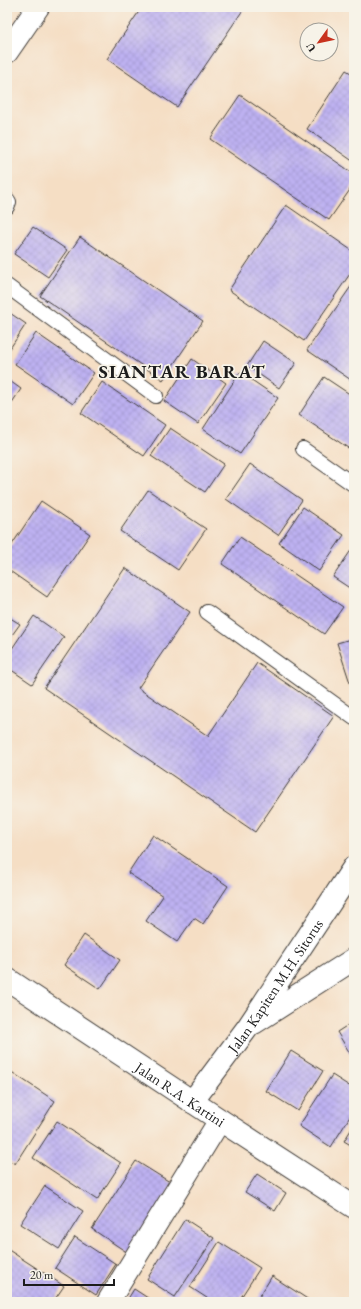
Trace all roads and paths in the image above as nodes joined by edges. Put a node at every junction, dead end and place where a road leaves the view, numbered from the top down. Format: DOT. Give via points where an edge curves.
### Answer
graph roads {
  1 [pos="38,7"];
  2 [pos="7,52"];
  3 [pos="7,199"];
  4 [pos="7,207"];
  5 [pos="7,286"];
  6 [pos="156,396"];
  7 [pos="303,449"];
  8 [pos="354,485"];
  9 [pos="207,612"];
  10 [pos="354,718"];
  11 [pos="354,867"];
  12 [pos="354,959"];
  13 [pos="7,979"];
  14 [pos="248,1027"];
  15 [pos="192,1102"];
  16 [pos="220,1120"];
  17 [pos="354,1207"];
  18 [pos="108,1302"];
  1 -- 2 [label="street"];
  3 -- 4 [label="lane"];
  5 -- 6 [label="lane"];
  7 -- 8 [label="lane"];
  9 -- 10 [label="lane"];
  11 -- 14 [label="street, Jalan Kapiten M.H. Sitorus"];
  12 -- 14 [label="street"];
  13 -- 15 [label="street, Jalan R.A. Kartini"];
  14 -- 15 [label="street, Jalan Kapiten M.H. Sitorus"];
  15 -- 16 [label="street, Jalan R.A. Kartini"];
  16 -- 17 [label="street, Jalan R.A. Kartini"];
  16 -- 18 [label="street"];
}
